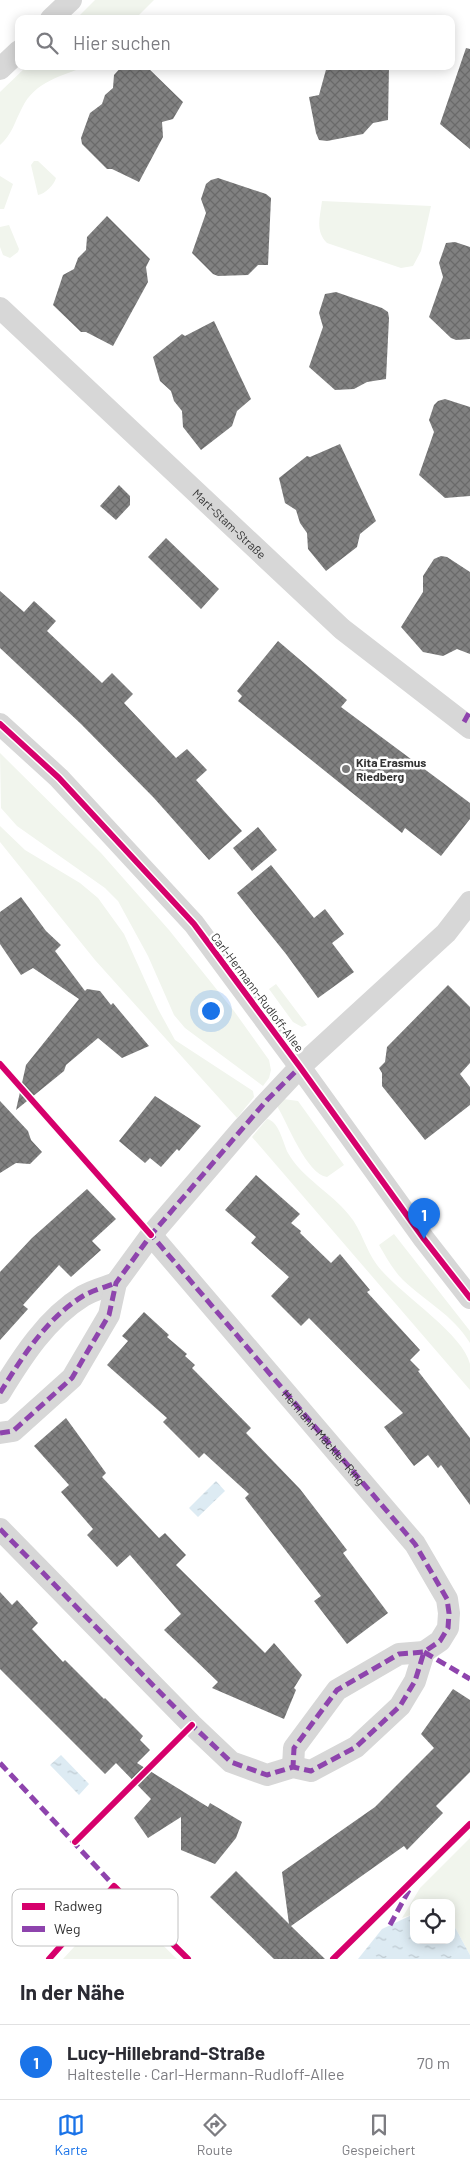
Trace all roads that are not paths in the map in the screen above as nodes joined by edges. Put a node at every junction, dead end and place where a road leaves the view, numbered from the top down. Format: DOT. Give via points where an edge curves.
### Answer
graph roads {
  1 [pos="71,0"];
  2 [pos="55,15"];
  3 [pos="15,55"];
  4 [pos="0,69"];
  5 [pos="0,308"];
  6 [pos="468,720"];
  7 [pos="0,724"];
  8 [pos="470,902"];
  9 [pos="300,1067"];
  10 [pos="151,1235"];
  11 [pos="116,1283"];
  12 [pos="470,1298"];
  13 [pos="0,1393"];
  14 [pos="0,1433"];
  15 [pos="0,1529"];
  16 [pos="424,1652"];
  17 [pos="293,1767"];
  1 -- 2 [label="street"];
  3 -- 4 [label="street"];
  5 -- 6 [label="street, Mart-Stam-Straße" via="342,629"];
  7 -- 9 [label="street, Carl-Hermann-Rudloff-Allee" via="58,778 194,924"];
  8 -- 9 [label="street" via="446,933"];
  9 -- 10 [label="street" via="267,1100"];
  9 -- 12 [label="street, Carl-Hermann-Rudloff-Allee"];
  10 -- 11 [label="street"];
  10 -- 16 [label="street, Hermann-Mäckler-Ring" via="415,1544 447,1599 450,1612 448,1628 440,1641"];
  11 -- 13 [label="street" via="84,1295 55,1317 31,1345"];
  11 -- 14 [label="street" via="109,1316 72,1378 13,1430"];
  15 -- 17 [label="street" via="231,1762 268,1775"];
  16 -- 17 [label="street" via="399,1654 337,1690 294,1748"];
  16 -- 17 [label="street" via="415,1681 400,1706 356,1747 311,1771"];
}
